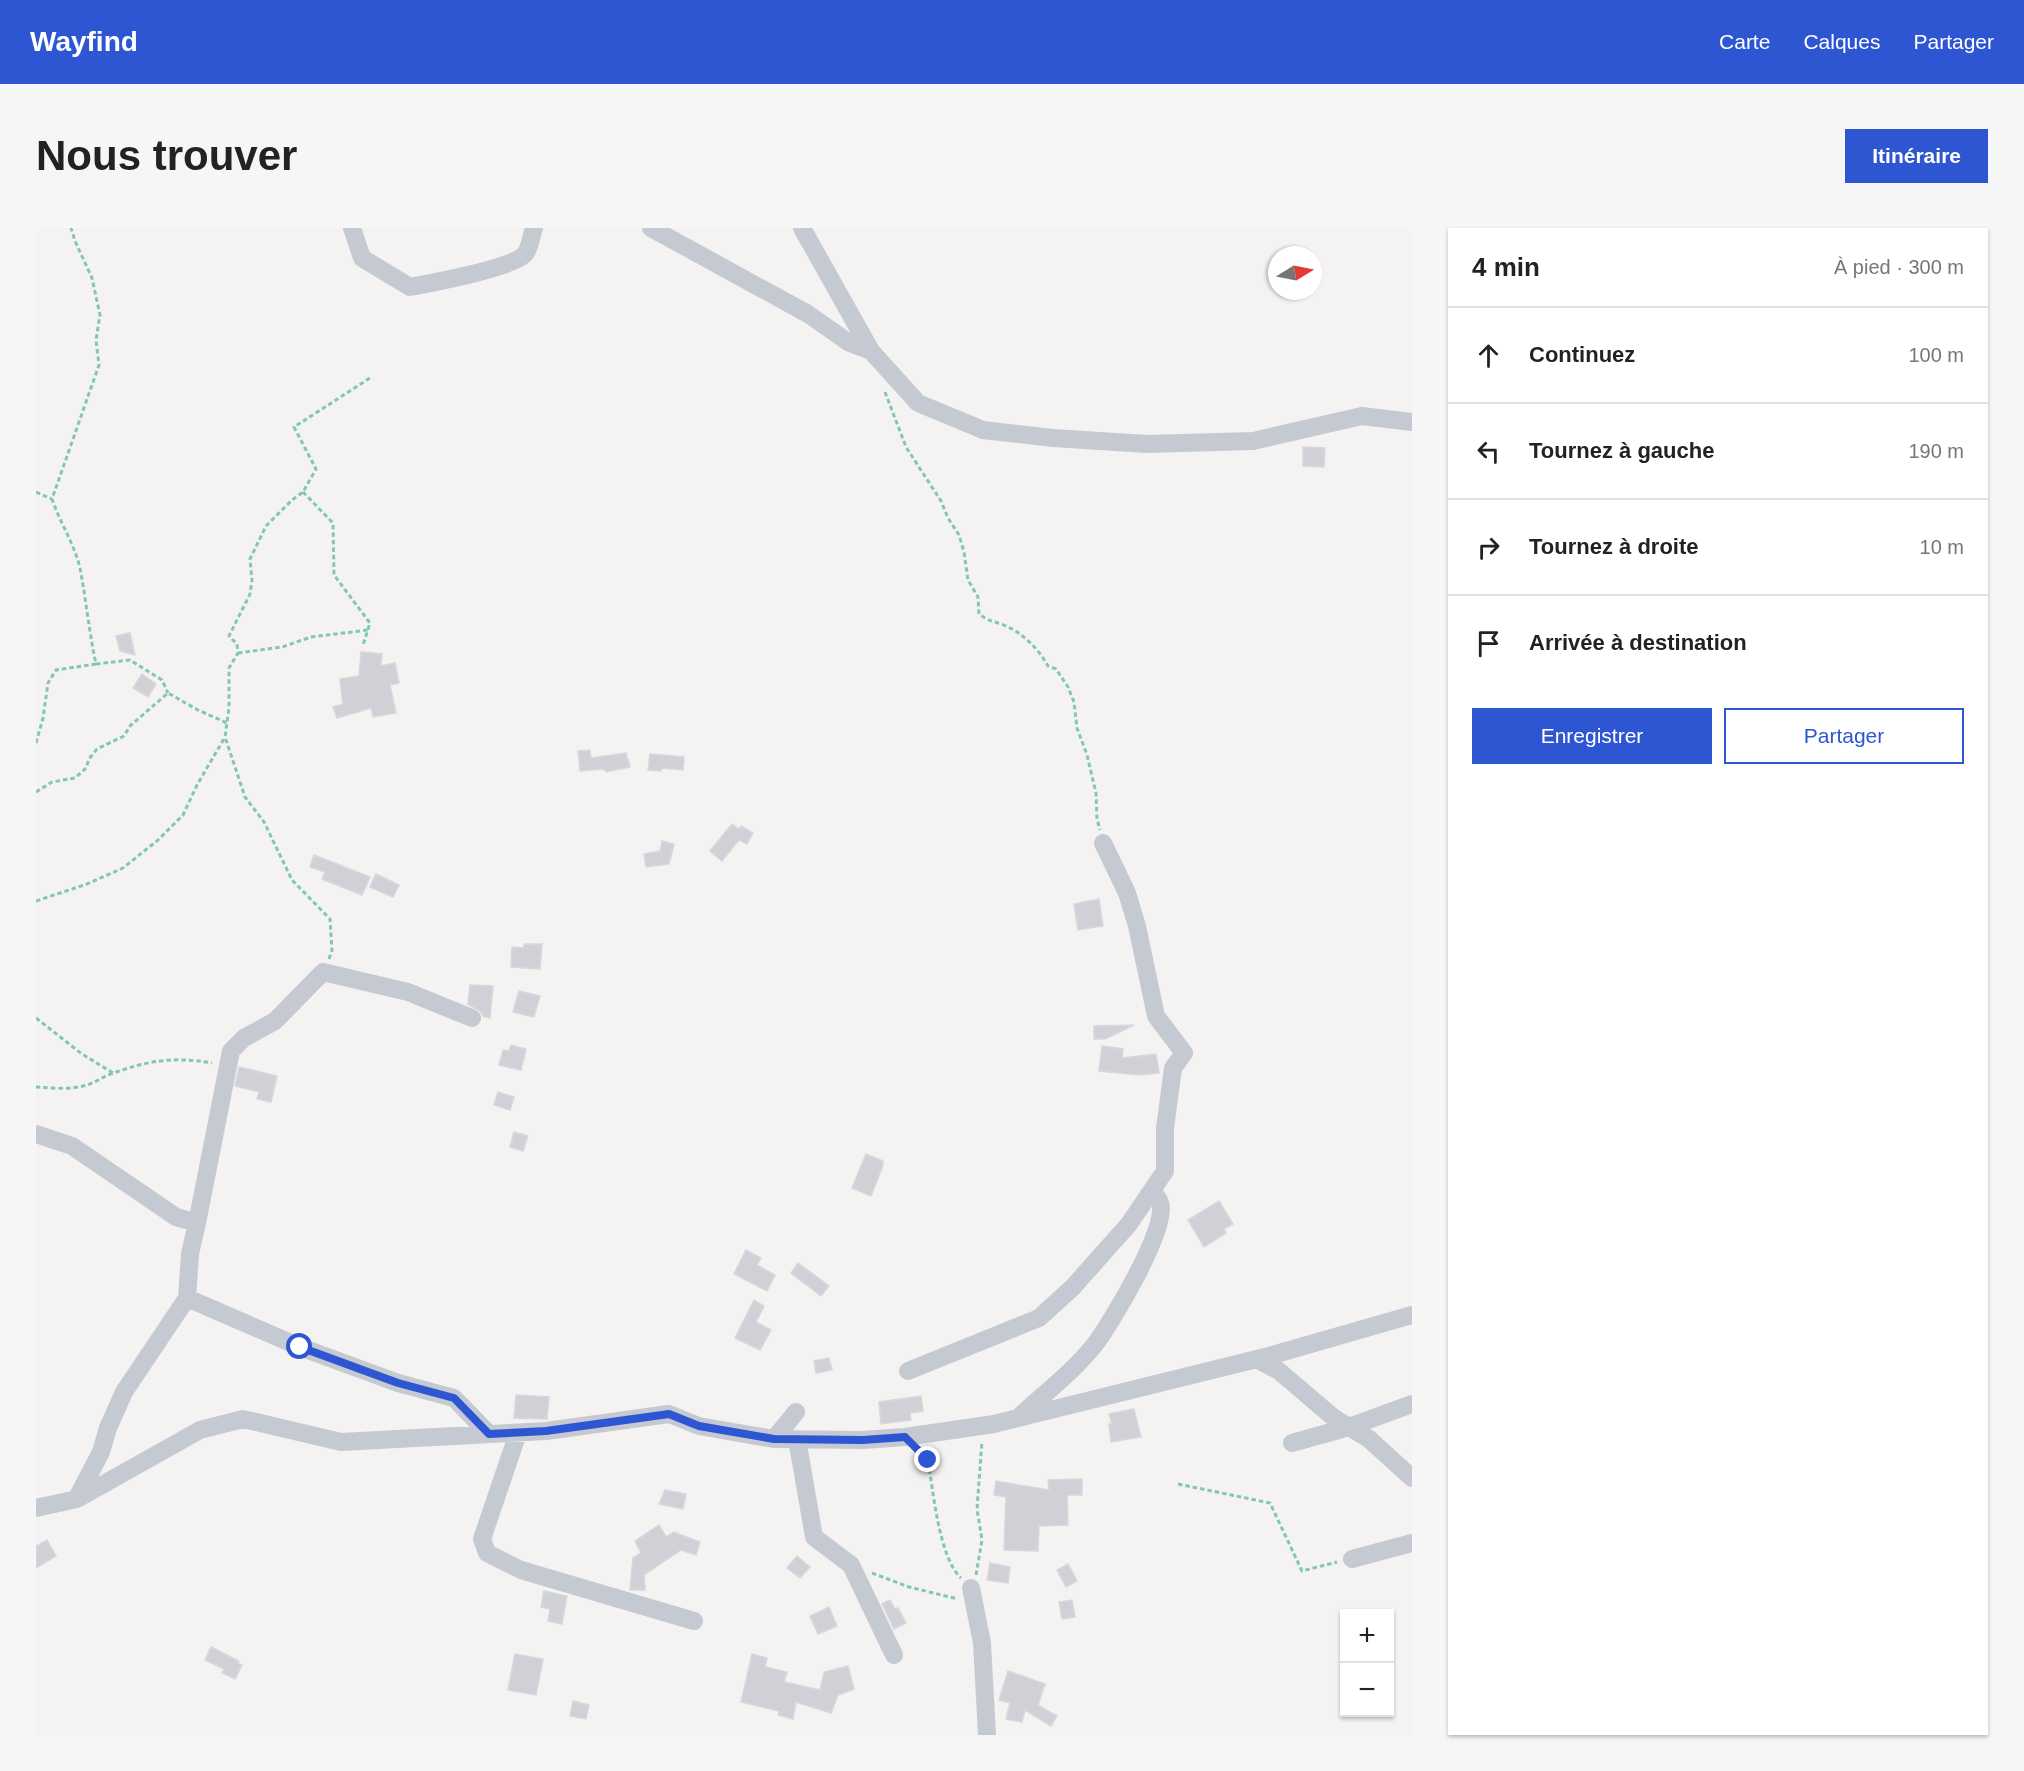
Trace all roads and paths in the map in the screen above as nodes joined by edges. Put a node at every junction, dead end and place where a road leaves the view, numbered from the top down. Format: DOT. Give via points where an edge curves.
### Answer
graph roads {
  1 [pos="71,228"];
  2 [pos="351,228"];
  3 [pos="534,228"];
  4 [pos="651,228"];
  5 [pos="802,228"];
  6 [pos="871,351"];
  7 [pos="370,378"];
  8 [pos="882,384"];
  9 [pos="1412,422"];
  10 [pos="36,492"];
  11 [pos="303,492"];
  12 [pos="52,499"];
  13 [pos="368,630"];
  14 [pos="363,645"];
  15 [pos="238,652"];
  16 [pos="96,664"];
  17 [pos="168,693"];
  18 [pos="227,723"];
  19 [pos="225,737"];
  20 [pos="36,743"];
  21 [pos="36,792"];
  22 [pos="1103,843"];
  23 [pos="36,901"];
  24 [pos="323,972"];
  25 [pos="36,1018"];
  26 [pos="472,1018"];
  27 [pos="228,1066"];
  28 [pos="113,1073"];
  29 [pos="36,1088"];
  30 [pos="36,1134"];
  31 [pos="1153,1192"];
  32 [pos="197,1223"];
  33 [pos="187,1298"];
  34 [pos="1412,1315"];
  35 [pos="1256,1359"];
  36 [pos="908,1371"];
  37 [pos="1412,1404"];
  38 [pos="796,1412"];
  39 [pos="1019,1418"];
  40 [pos="994,1424"];
  41 [pos="1349,1427"];
  42 [pos="518,1433"];
  43 [pos="489,1434"];
  44 [pos="905,1437"];
  45 [pos="774,1439"];
  46 [pos="797,1440"];
  47 [pos="1292,1443"];
  48 [pos="1412,1478"];
  49 [pos="1178,1484"];
  50 [pos="77,1499"];
  51 [pos="36,1508"];
  52 [pos="1412,1543"];
  53 [pos="1352,1559"];
  54 [pos="851,1565"];
  55 [pos="973,1595"];
  56 [pos="694,1621"];
  57 [pos="894,1655"];
  58 [pos="987,1735"];
  1 -- 12 [label="path" via="92,278 100,315 96,340 99,365"];
  2 -- 3 [label="street" via="362,258 410,287 517,261 526,253"];
  4 -- 6 [label="street" via="808,314 848,342"];
  5 -- 6 [label="street"];
  6 -- 9 [label="street" via="918,403 983,430 1147,444 1253,441 1362,416"];
  7 -- 11 [label="path" via="294,428 316,469"];
  8 -- 22 [label="path" via="906,447 959,535 968,580 978,597 979,614 1021,635 1039,651 1048,666 1056,669 1068,687 1096,793"];
  10 -- 12 [label="path"];
  11 -- 13 [label="path" via="333,523 334,575 370,623"];
  11 -- 15 [label="path" via="266,526 250,559 250,594 229,636 237,644"];
  12 -- 16 [label="path" via="79,567"];
  13 -- 14 [label="path"];
  13 -- 15 [label="path"];
  15 -- 18 [label="path" via="229,668"];
  16 -- 17 [label="path" via="130,660 162,680"];
  16 -- 20 [label="path" via="56,670 48,683"];
  17 -- 18 [label="path"];
  17 -- 21 [label="path" via="124,736 97,749 75,778 52,782"];
  18 -- 19 [label="path"];
  19 -- 23 [label="path" via="183,815 158,840 123,868"];
  19 -- 24 [label="path" via="244,797 264,822 292,880 330,919 332,950"];
  22 -- 31 [label="street" via="1134,915 1156,1016 1184,1053 1173,1068 1165,1128 1165,1171"];
  24 -- 26 [label="street" via="408,992"];
  24 -- 27 [label="street" via="275,1021 244,1038 231,1051"];
  25 -- 28 [label="path"];
  27 -- 28 [label="path" via="161,1059"];
  27 -- 32 [label="street"];
  28 -- 29 [label="path" via="88,1085"];
  30 -- 32 [label="street" via="72,1146 176,1217"];
  31 -- 36 [label="street" via="1073,1287 1039,1318"];
  31 -- 39 [label="street" via="1161,1204 1159,1226 1128,1290 1095,1344"];
  32 -- 33 [label="street"];
  33 -- 43 [label="street" via="300,1347 398,1383 454,1398"];
  33 -- 50 [label="street" via="124,1392 101,1452"];
  34 -- 35 [label="street"];
  35 -- 39 [label="street"];
  35 -- 41 [label="street" via="1279,1371"];
  37 -- 41 [label="street"];
  38 -- 45 [label="street"];
  39 -- 40 [label="street"];
  40 -- 44 [label="street"];
  40 -- 55 [label="path" via="982,1441 977,1509 982,1540"];
  41 -- 47 [label="street"];
  41 -- 48 [label="street" via="1369,1439"];
  42 -- 43 [label="street"];
  42 -- 45 [label="street" via="669,1414 699,1426"];
  42 -- 56 [label="street" via="482,1539 487,1553 521,1570"];
  43 -- 50 [label="street" via="341,1442 243,1419 200,1430"];
  44 -- 46 [label="street"];
  44 -- 55 [label="path" via="928,1460 945,1552"];
  45 -- 46 [label="street"];
  46 -- 54 [label="street" via="814,1538"];
  49 -- 53 [label="path" via="1270,1503 1302,1571"];
  50 -- 51 [label="street"];
  52 -- 53 [label="street"];
  54 -- 55 [label="path" via="909,1587"];
  54 -- 57 [label="street"];
  55 -- 58 [label="street" via="982,1643"];
}
